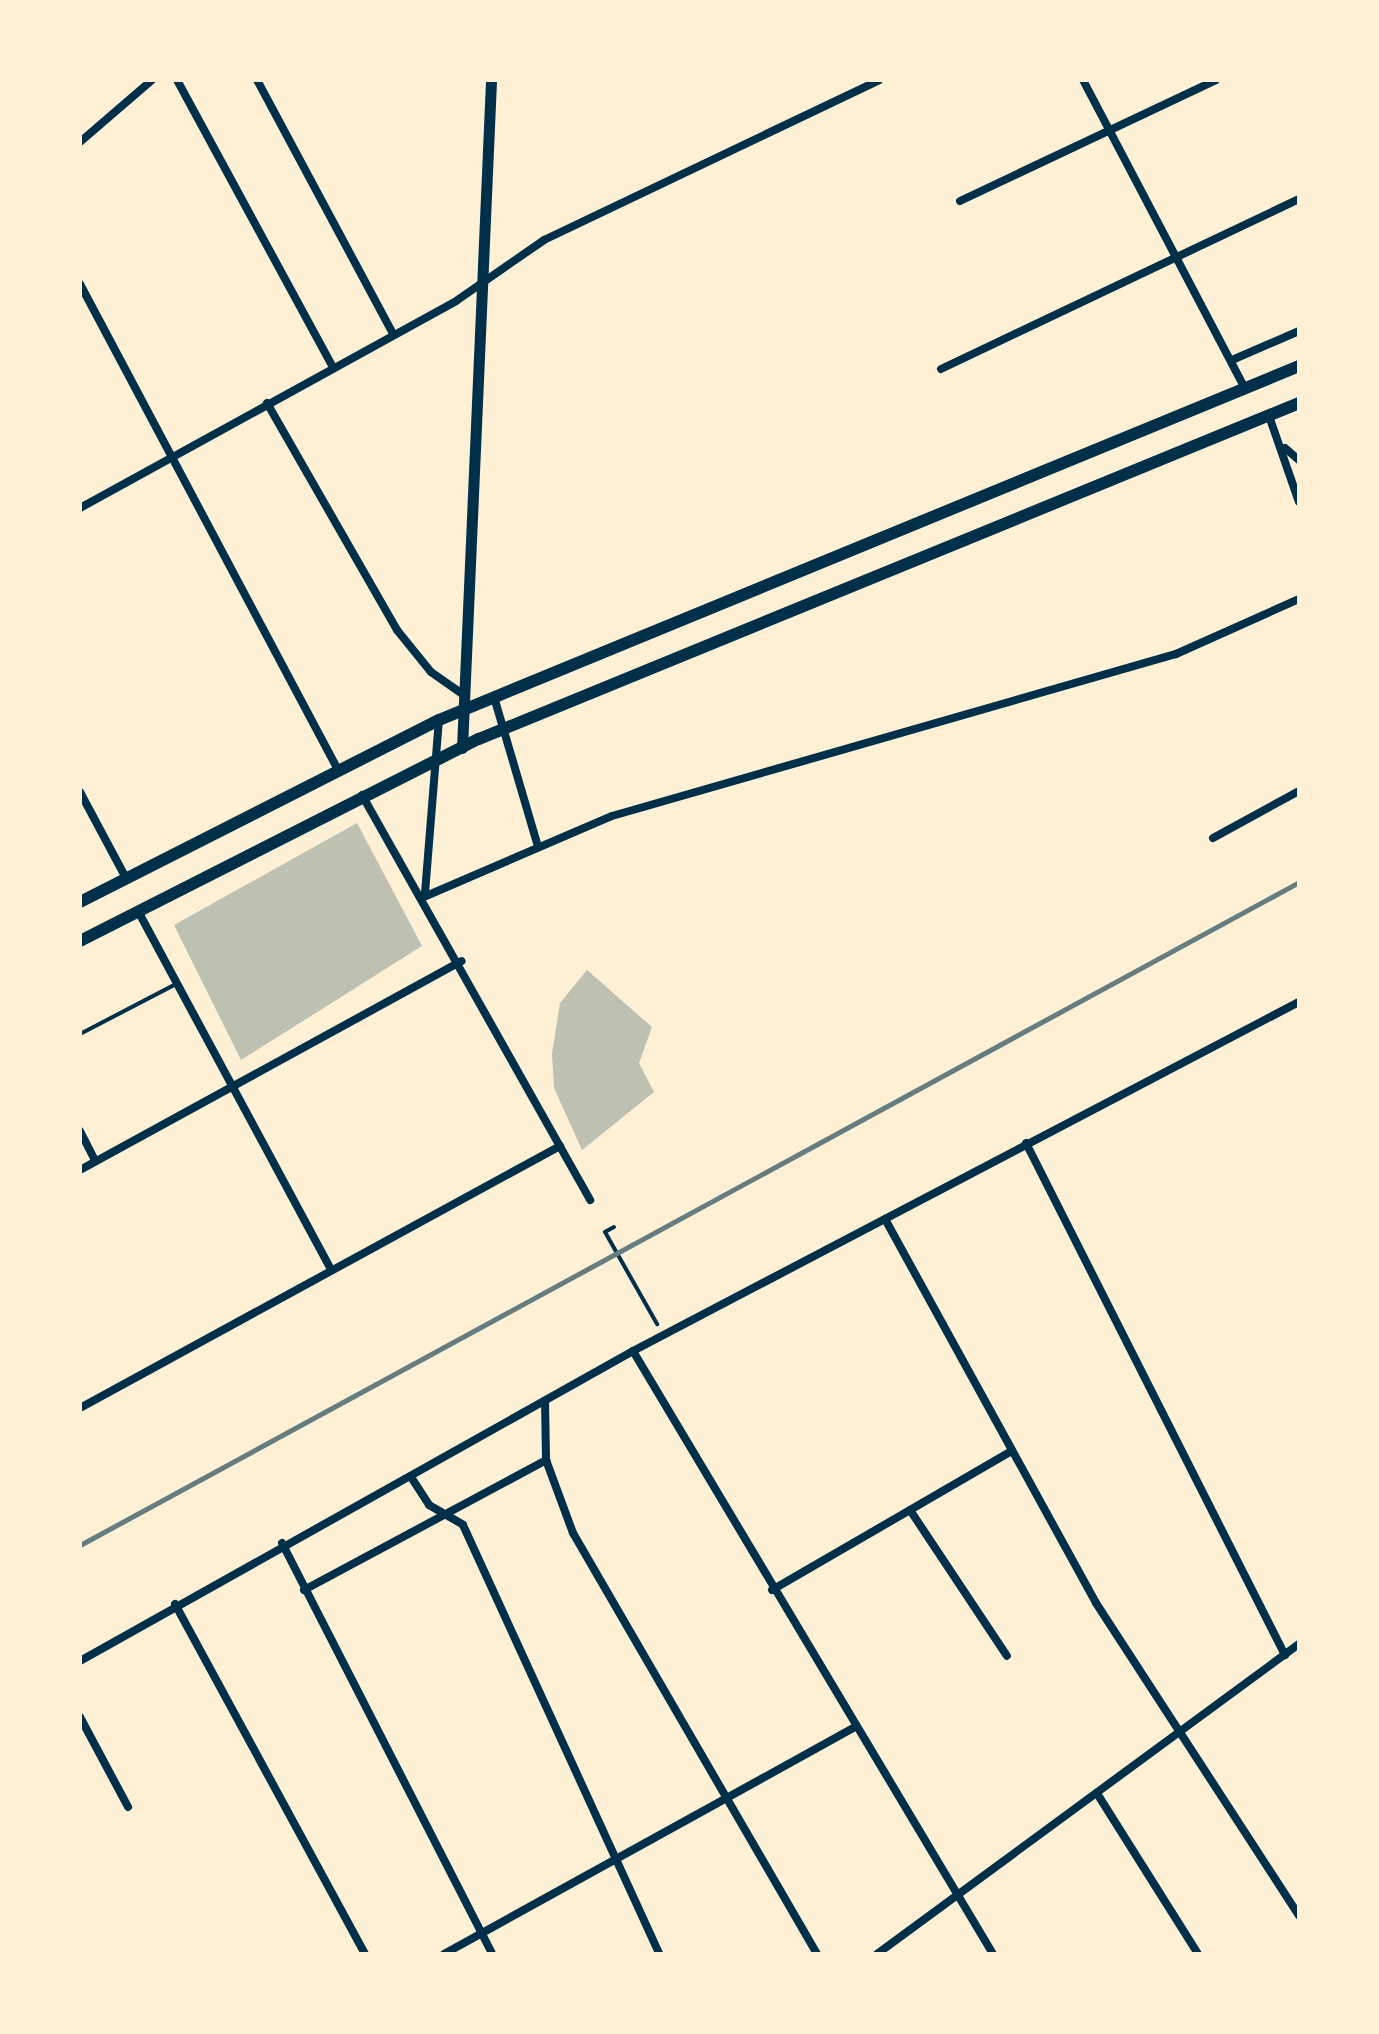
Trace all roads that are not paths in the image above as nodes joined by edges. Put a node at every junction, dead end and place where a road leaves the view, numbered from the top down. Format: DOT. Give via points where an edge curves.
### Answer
graph roads {
  1 [pos="177,80"];
  2 [pos="257,80"];
  3 [pos="491,80"];
  4 [pos="878,80"];
  5 [pos="1083,80"];
  6 [pos="1216,80"];
  7 [pos="147,81"];
  8 [pos="1106,130"];
  9 [pos="80,142"];
  10 [pos="1299,199"];
  11 [pos="960,201"];
  12 [pos="1176,256"];
  13 [pos="80,284"];
  14 [pos="478,287"];
  15 [pos="1299,331"];
  16 [pos="392,332"];
  17 [pos="1232,360"];
  18 [pos="332,366"];
  19 [pos="1299,366"];
  20 [pos="940,369"];
  21 [pos="1245,388"];
  22 [pos="267,403"];
  23 [pos="1299,403"];
  24 [pos="1269,416"];
  25 [pos="1285,448"];
  26 [pos="174,455"];
  27 [pos="1299,460"];
  28 [pos="1299,502"];
  29 [pos="80,508"];
  30 [pos="1299,598"];
  31 [pos="463,694"];
  32 [pos="494,697"];
  33 [pos="462,711"];
  34 [pos="438,720"];
  35 [pos="504,729"];
  36 [pos="462,748"];
  37 [pos="435,760"];
  38 [pos="337,768"];
  39 [pos="80,792"];
  40 [pos="1299,792"];
  41 [pos="362,794"];
  42 [pos="1213,838"];
  43 [pos="536,843"];
  44 [pos="126,878"];
  45 [pos="425,895"];
  46 [pos="80,902"];
  47 [pos="138,912"];
  48 [pos="80,940"];
  49 [pos="461,961"];
  50 [pos="176,984"];
  51 [pos="1299,1002"];
  52 [pos="80,1034"];
  53 [pos="231,1087"];
  54 [pos="80,1131"];
  55 [pos="1026,1143"];
  56 [pos="560,1146"];
  57 [pos="95,1162"];
  58 [pos="80,1170"];
  59 [pos="590,1200"];
  60 [pos="885,1220"];
  61 [pos="330,1266"];
  62 [pos="634,1351"];
  63 [pos="545,1401"];
  64 [pos="80,1408"];
  65 [pos="1010,1452"];
  66 [pos="546,1460"];
  67 [pos="411,1477"];
  68 [pos="910,1510"];
  69 [pos="453,1514"];
  70 [pos="282,1543"];
  71 [pos="304,1590"];
  72 [pos="772,1590"];
  73 [pos="175,1604"];
  74 [pos="1299,1644"];
  75 [pos="1285,1655"];
  76 [pos="1007,1656"];
  77 [pos="80,1660"];
  78 [pos="80,1717"];
  79 [pos="856,1727"];
  80 [pos="1177,1738"];
  81 [pos="1098,1795"];
  82 [pos="730,1797"];
  83 [pos="128,1808"];
  84 [pos="618,1864"];
  85 [pos="957,1894"];
  86 [pos="1299,1916"];
  87 [pos="482,1935"];
  88 [pos="365,1954"];
  89 [pos="444,1954"];
  90 [pos="492,1954"];
  91 [pos="659,1954"];
  92 [pos="817,1954"];
  93 [pos="877,1954"];
  94 [pos="993,1954"];
  95 [pos="1198,1954"];
  1 -- 18 [label="street"];
  2 -- 16 [label="street"];
  3 -- 14 [label="main road"];
  4 -- 14 [label="street" via="544,240"];
  5 -- 8 [label="street"];
  6 -- 8 [label="street"];
  7 -- 9 [label="street"];
  8 -- 11 [label="street"];
  8 -- 12 [label="street"];
  10 -- 12 [label="street"];
  12 -- 17 [label="street"];
  12 -- 20 [label="street"];
  13 -- 26 [label="street"];
  14 -- 16 [label="street"];
  14 -- 31 [label="main road"];
  15 -- 17 [label="street"];
  16 -- 18 [label="street"];
  17 -- 21 [label="street"];
  18 -- 22 [label="street"];
  19 -- 21 [label="highway"];
  21 -- 32 [label="highway"];
  22 -- 26 [label="street"];
  22 -- 31 [label="street" via="398,630 431,672"];
  23 -- 24 [label="highway"];
  24 -- 25 [label="street"];
  24 -- 35 [label="highway"];
  25 -- 27 [label="street"];
  25 -- 28 [label="street"];
  26 -- 29 [label="street"];
  26 -- 38 [label="street"];
  30 -- 43 [label="street" via="1176,654 885,732"];
  31 -- 33 [label="main road"];
  32 -- 33 [label="highway"];
  32 -- 35 [label="street"];
  33 -- 34 [label="highway"];
  33 -- 36 [label="main road"];
  34 -- 37 [label="street"];
  34 -- 38 [label="highway"];
  35 -- 36 [label="highway"];
  35 -- 43 [label="street"];
  36 -- 37 [label="highway"];
  37 -- 41 [label="highway"];
  37 -- 45 [label="street"];
  38 -- 44 [label="highway"];
  39 -- 44 [label="street"];
  40 -- 42 [label="street"];
  41 -- 45 [label="street"];
  41 -- 47 [label="highway"];
  43 -- 45 [label="street"];
  44 -- 46 [label="highway"];
  45 -- 49 [label="street"];
  47 -- 48 [label="highway"];
  47 -- 50 [label="street"];
  49 -- 53 [label="street"];
  49 -- 56 [label="street"];
  50 -- 52 [label="lane"];
  50 -- 53 [label="street"];
  51 -- 55 [label="street"];
  53 -- 57 [label="street"];
  53 -- 61 [label="street"];
  54 -- 57 [label="street"];
  55 -- 60 [label="street"];
  55 -- 75 [label="street"];
  56 -- 59 [label="street"];
  56 -- 61 [label="street"];
  57 -- 58 [label="street"];
  60 -- 62 [label="street"];
  60 -- 65 [label="street"];
  61 -- 64 [label="street"];
  62 -- 63 [label="street"];
  62 -- 72 [label="street"];
  63 -- 66 [label="street"];
  63 -- 67 [label="street"];
  65 -- 68 [label="street"];
  65 -- 80 [label="street"];
  66 -- 69 [label="street"];
  66 -- 82 [label="street" via="573,1534"];
  67 -- 69 [label="street" via="430,1504"];
  67 -- 70 [label="street"];
  68 -- 72 [label="street"];
  68 -- 76 [label="street"];
  69 -- 71 [label="street"];
  69 -- 84 [label="street"];
  70 -- 71 [label="street"];
  70 -- 73 [label="street"];
  71 -- 87 [label="street"];
  72 -- 79 [label="street"];
  73 -- 77 [label="street"];
  73 -- 88 [label="street"];
  74 -- 75 [label="street"];
  75 -- 80 [label="street"];
  78 -- 83 [label="street"];
  79 -- 82 [label="street"];
  79 -- 85 [label="street"];
  80 -- 81 [label="street"];
  80 -- 86 [label="street"];
  81 -- 85 [label="street"];
  81 -- 95 [label="street"];
  82 -- 84 [label="street"];
  82 -- 92 [label="street"];
  84 -- 87 [label="street"];
  84 -- 91 [label="street"];
  85 -- 93 [label="street"];
  85 -- 94 [label="street"];
  87 -- 89 [label="street"];
  87 -- 90 [label="street"];
}
